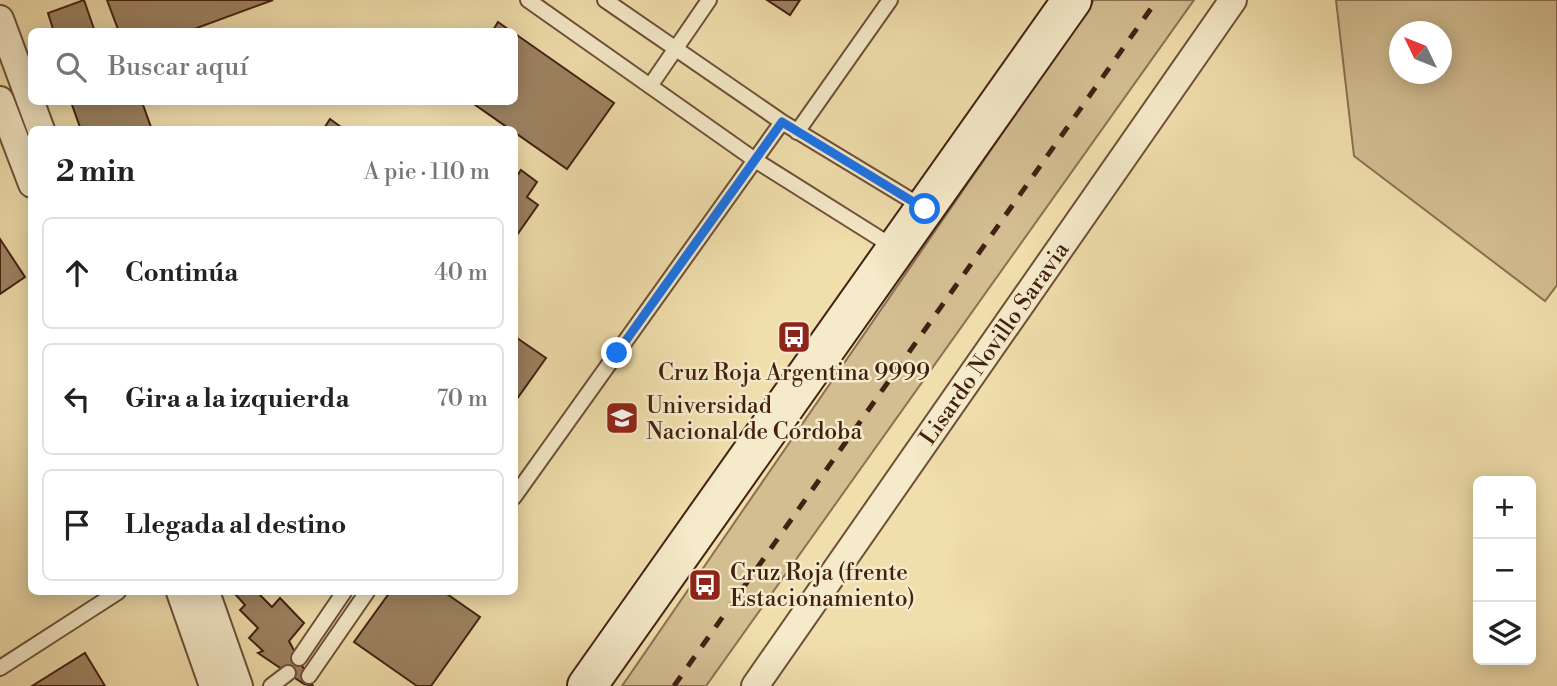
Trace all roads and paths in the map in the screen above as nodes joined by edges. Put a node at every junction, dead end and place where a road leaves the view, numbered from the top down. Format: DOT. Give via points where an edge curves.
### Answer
graph roads {
  1 [pos="528,0"];
  2 [pos="605,0"];
  3 [pos="709,0"];
  4 [pos="890,0"];
  5 [pos="1072,0"];
  6 [pos="1233,0"];
  7 [pos="0,19"];
  8 [pos="676,50"];
  9 [pos="650,86"];
  10 [pos="28,95"];
  11 [pos="0,100"];
  12 [pos="32,105"];
  13 [pos="782,122"];
  14 [pos="40,126"];
  15 [pos="797,132"];
  16 [pos="755,160"];
  17 [pos="28,174"];
  18 [pos="925,209"];
  19 [pos="897,249"];
  20 [pos="518,491"];
  21 [pos="113,595"];
  22 [pos="181,595"];
  23 [pos="207,595"];
  24 [pos="342,595"];
  25 [pos="365,595"];
  26 [pos="299,658"];
  27 [pos="0,668"];
  28 [pos="288,673"];
  29 [pos="305,682"];
  30 [pos="213,686"];
  31 [pos="239,686"];
  32 [pos="271,686"];
  33 [pos="587,686"];
  34 [pos="755,686"];
  1 -- 9 [label="lane"];
  2 -- 8 [label="lane"];
  3 -- 8 [label="lane"];
  4 -- 15 [label="lane"];
  5 -- 18 [label="main road"];
  6 -- 34 [label="street, Lisardo Novillo Saravia"];
  7 -- 10 [label="street"];
  8 -- 9 [label="lane"];
  8 -- 13 [label="lane"];
  9 -- 16 [label="lane"];
  11 -- 17 [label="street"];
  12 -- 14 [label="street"];
  13 -- 15 [label="lane"];
  13 -- 16 [label="lane"];
  15 -- 18 [label="lane"];
  16 -- 19 [label="lane"];
  16 -- 20 [label="lane"];
  18 -- 19 [label="main road"];
  19 -- 33 [label="main road"];
  21 -- 27 [label="lane"];
  22 -- 30 [label="street"];
  23 -- 31 [label="street"];
  24 -- 26 [label="lane"];
  25 -- 29 [label="lane"];
  28 -- 32 [label="lane"];
}
